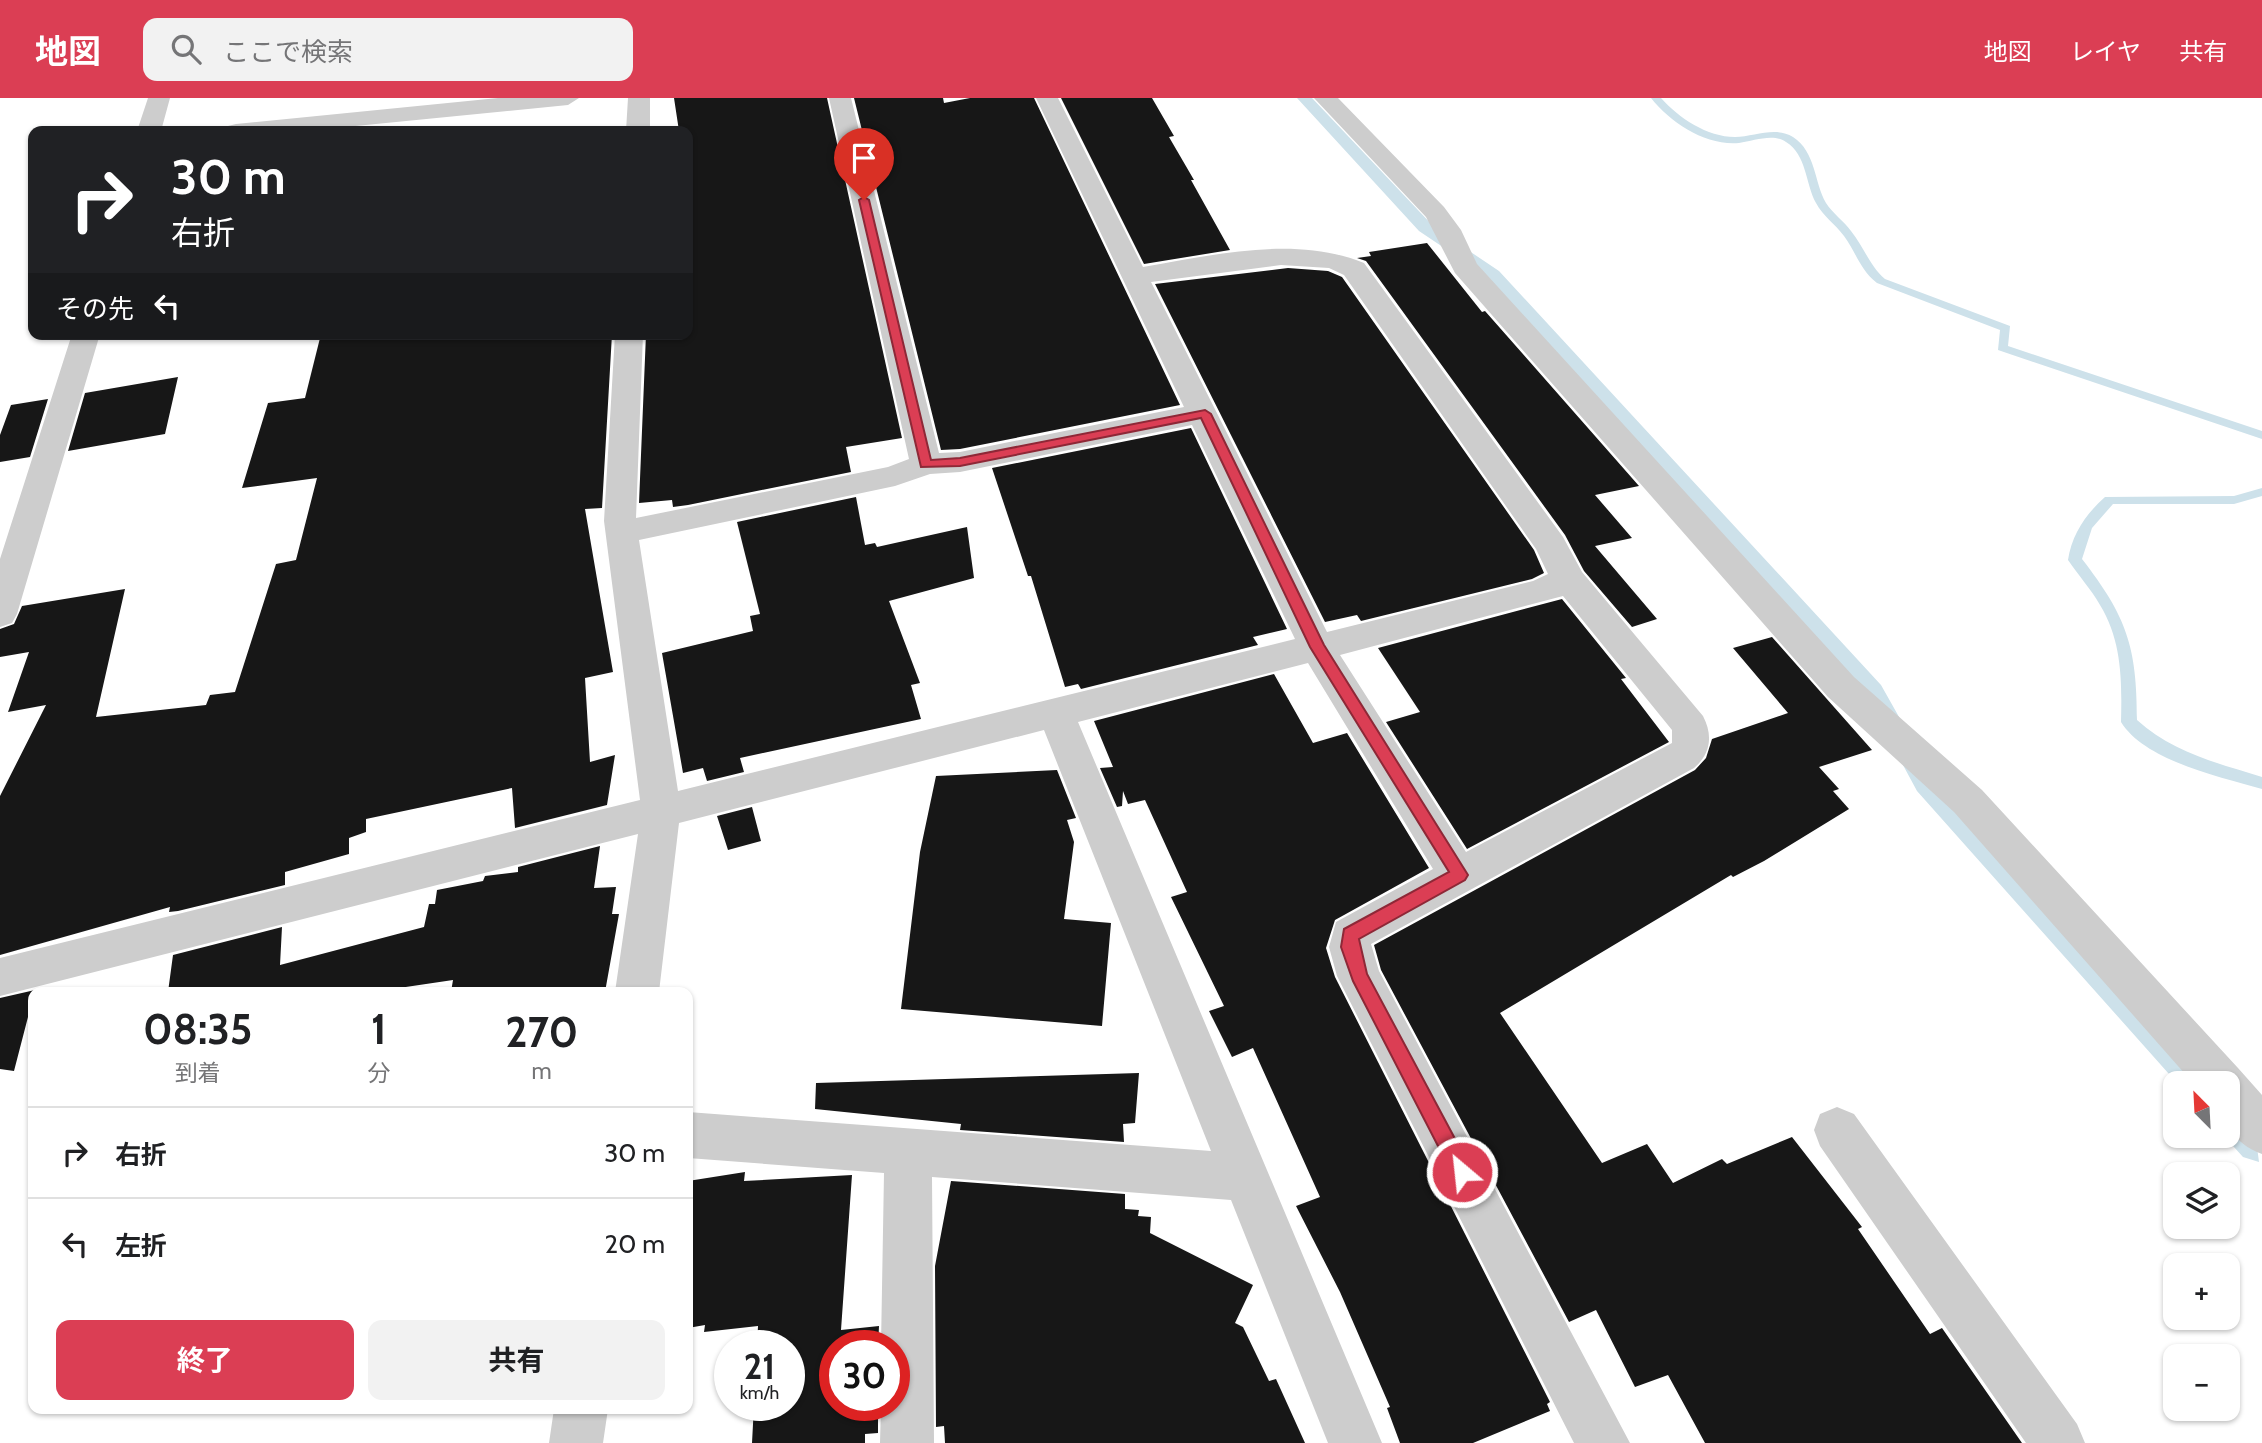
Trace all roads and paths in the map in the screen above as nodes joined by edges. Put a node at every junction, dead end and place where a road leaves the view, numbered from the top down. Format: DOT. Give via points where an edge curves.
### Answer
graph roads {
  1 [pos="159,98"];
  2 [pos="568,98"];
  3 [pos="639,98"];
  4 [pos="840,98"];
  5 [pos="1047,98"];
  6 [pos="1325,98"];
  7 [pos="151,126"];
  8 [pos="286,126"];
  9 [pos="638,126"];
  10 [pos="1136,276"];
  11 [pos="84,340"];
  12 [pos="629,340"];
  13 [pos="1205,414"];
  14 [pos="926,464"];
  15 [pos="622,532"];
  16 [pos="1568,579"];
  17 [pos="0,614"];
  18 [pos="1317,647"];
  19 [pos="1055,712"];
  20 [pos="661,812"];
  21 [pos="1459,875"];
  22 [pos="0,977"];
  23 [pos="638,987"];
  24 [pos="2211,1071"];
  25 [pos="2240,1104"];
  26 [pos="1837,1130"];
  27 [pos="2262,1130"];
  28 [pos="693,1135"];
  29 [pos="908,1152"];
  30 [pos="1245,1177"];
  31 [pos="580,1414"];
  32 [pos="576,1443"];
  33 [pos="907,1443"];
  34 [pos="1355,1443"];
  35 [pos="1603,1443"];
  36 [pos="2058,1443"];
  1 -- 7 [label="street"];
  2 -- 8 [label="street"];
  3 -- 9 [label="street"];
  4 -- 14 [label="street"];
  5 -- 10 [label="street"];
  6 -- 24 [label="street" via="1435,212 1465,267 1841,687 1968,801"];
  10 -- 13 [label="street"];
  10 -- 16 [label="street" via="1233,261 1317,257 1341,260 1354,269 1551,545"];
  11 -- 17 [label="street"];
  12 -- 15 [label="street"];
  13 -- 14 [label="street" via="960,462"];
  13 -- 18 [label="street"];
  14 -- 15 [label="street" via="895,476"];
  15 -- 20 [label="street"];
  16 -- 18 [label="street" via="1542,591"];
  16 -- 21 [label="street" via="1690,726 1692,746 1684,757"];
  18 -- 19 [label="street"];
  18 -- 21 [label="street"];
  19 -- 20 [label="street"];
  19 -- 30 [label="street"];
  20 -- 22 [label="street"];
  20 -- 23 [label="street"];
  21 -- 35 [label="street" via="1351,935 1350,947 1359,976"];
  25 -- 27 [label="street"];
  26 -- 36 [label="street"];
  28 -- 29 [label="street"];
  29 -- 30 [label="street"];
  29 -- 33 [label="street"];
  30 -- 34 [label="street"];
  31 -- 32 [label="street"];
}
